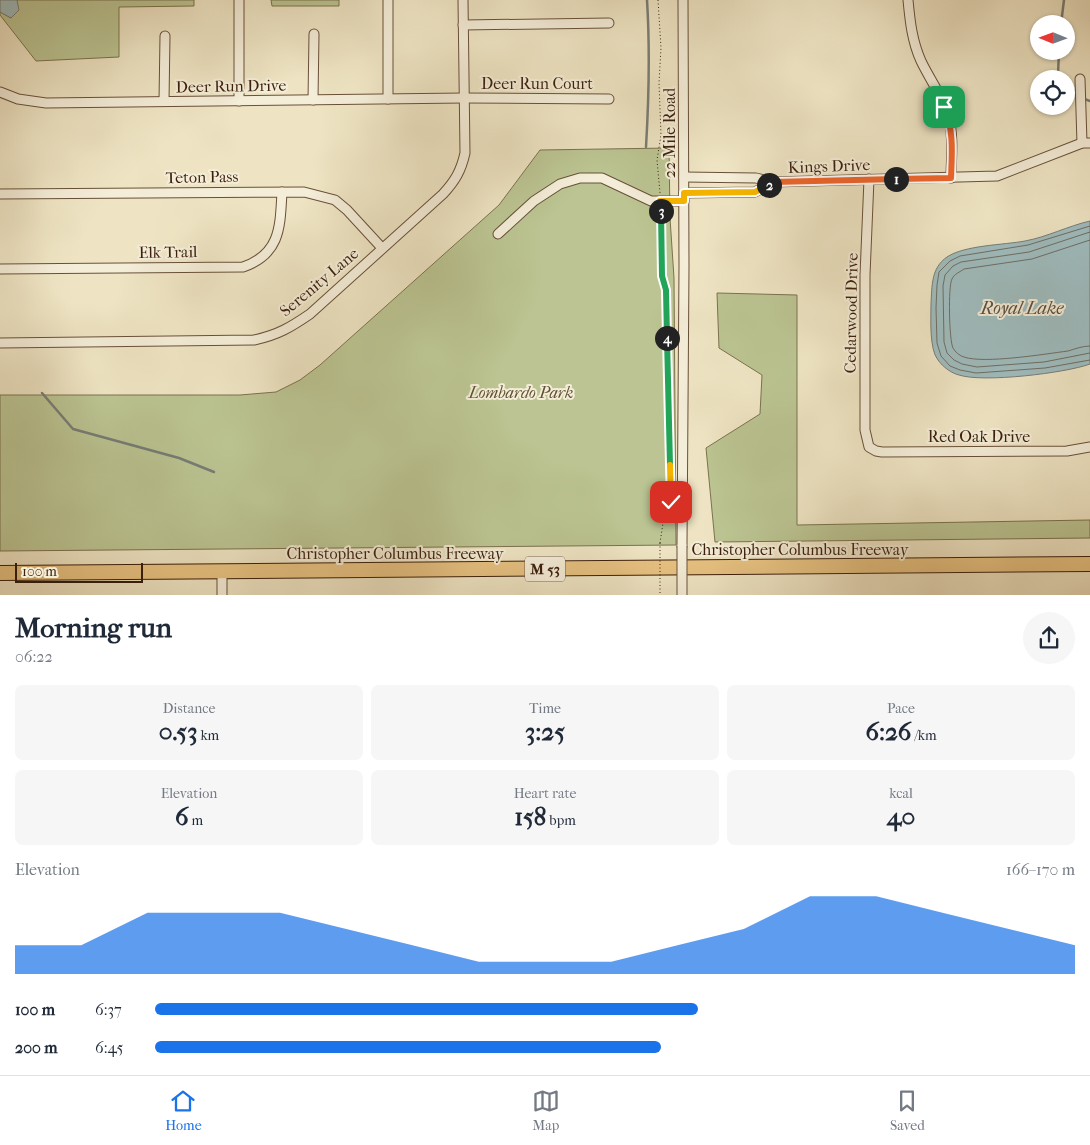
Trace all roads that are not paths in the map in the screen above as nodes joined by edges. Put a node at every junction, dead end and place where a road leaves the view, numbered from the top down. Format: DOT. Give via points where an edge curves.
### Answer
graph roads {
  1 [pos="239,0"];
  2 [pos="388,0"];
  3 [pos="463,0"];
  4 [pos="683,0"];
  5 [pos="908,0"];
  6 [pos="609,23"];
  7 [pos="463,25"];
  8 [pos="314,34"];
  9 [pos="165,36"];
  10 [pos="1080,79"];
  11 [pos="0,92"];
  12 [pos="464,98"];
  13 [pos="388,99"];
  14 [pos="609,99"];
  15 [pos="313,100"];
  16 [pos="164,101"];
  17 [pos="239,101"];
  18 [pos="1086,143"];
  19 [pos="684,177"];
  20 [pos="951,178"];
  21 [pos="869,179"];
  22 [pos="773,182"];
  23 [pos="282,192"];
  24 [pos="0,194"];
  25 [pos="684,197"];
  26 [pos="498,234"];
  27 [pos="382,248"];
  28 [pos="0,270"];
  29 [pos="0,343"];
  30 [pos="869,447"];
  31 [pos="1090,448"];
  32 [pos="1090,564"];
  33 [pos="222,572"];
  34 [pos="0,573"];
  35 [pos="222,595"];
  36 [pos="682,595"];
  1 -- 17 [label="street"];
  2 -- 13 [label="street"];
  3 -- 7 [label="street, Serenity Lane"];
  4 -- 19 [label="street, 22 Mile Road"];
  5 -- 20 [label="street" via="917,52 949,119"];
  6 -- 7 [label="street"];
  7 -- 12 [label="street, Serenity Lane"];
  8 -- 15 [label="street"];
  9 -- 16 [label="street"];
  10 -- 18 [label="street"];
  11 -- 16 [label="street, Deer Run Drive" via="18,99 46,103"];
  12 -- 13 [label="street, Deer Run Drive"];
  12 -- 14 [label="street, Deer Run Court"];
  12 -- 27 [label="street, Serenity Lane" via="465,154 455,181"];
  13 -- 15 [label="street, Deer Run Drive"];
  15 -- 17 [label="street, Deer Run Drive"];
  16 -- 17 [label="street, Deer Run Drive"];
  18 -- 20 [label="street, Kings Drive" via="997,176"];
  19 -- 22 [label="street, Kings Drive" via="756,178"];
  19 -- 25 [label="street, 22 Mile Road"];
  20 -- 21 [label="street, Kings Drive"];
  21 -- 22 [label="street, Kings Drive"];
  21 -- 30 [label="street, Cedarwood Drive" via="865,430"];
  22 -- 25 [label="street, Kings Drive" via="755,192"];
  23 -- 24 [label="street, Teton Pass"];
  23 -- 27 [label="street, Teton Pass" via="304,192 335,200"];
  23 -- 28 [label="street, Elk Trail" via="280,227 275,243 256,262 243,267"];
  25 -- 26 [label="street, Kings Drive" via="651,201 602,178 580,178 560,184 534,201"];
  25 -- 36 [label="street, 22 Mile Road, bridge"];
  27 -- 29 [label="street, Serenity Lane" via="310,314 272,336 228,341"];
  30 -- 31 [label="street, Red Oak Drive" via="882,452"];
  32 -- 33 [label="highway, Christopher Columbus Freeway / M 53"];
  33 -- 34 [label="highway, Christopher Columbus Freeway / M 53"];
  33 -- 35 [label="street"];
}
